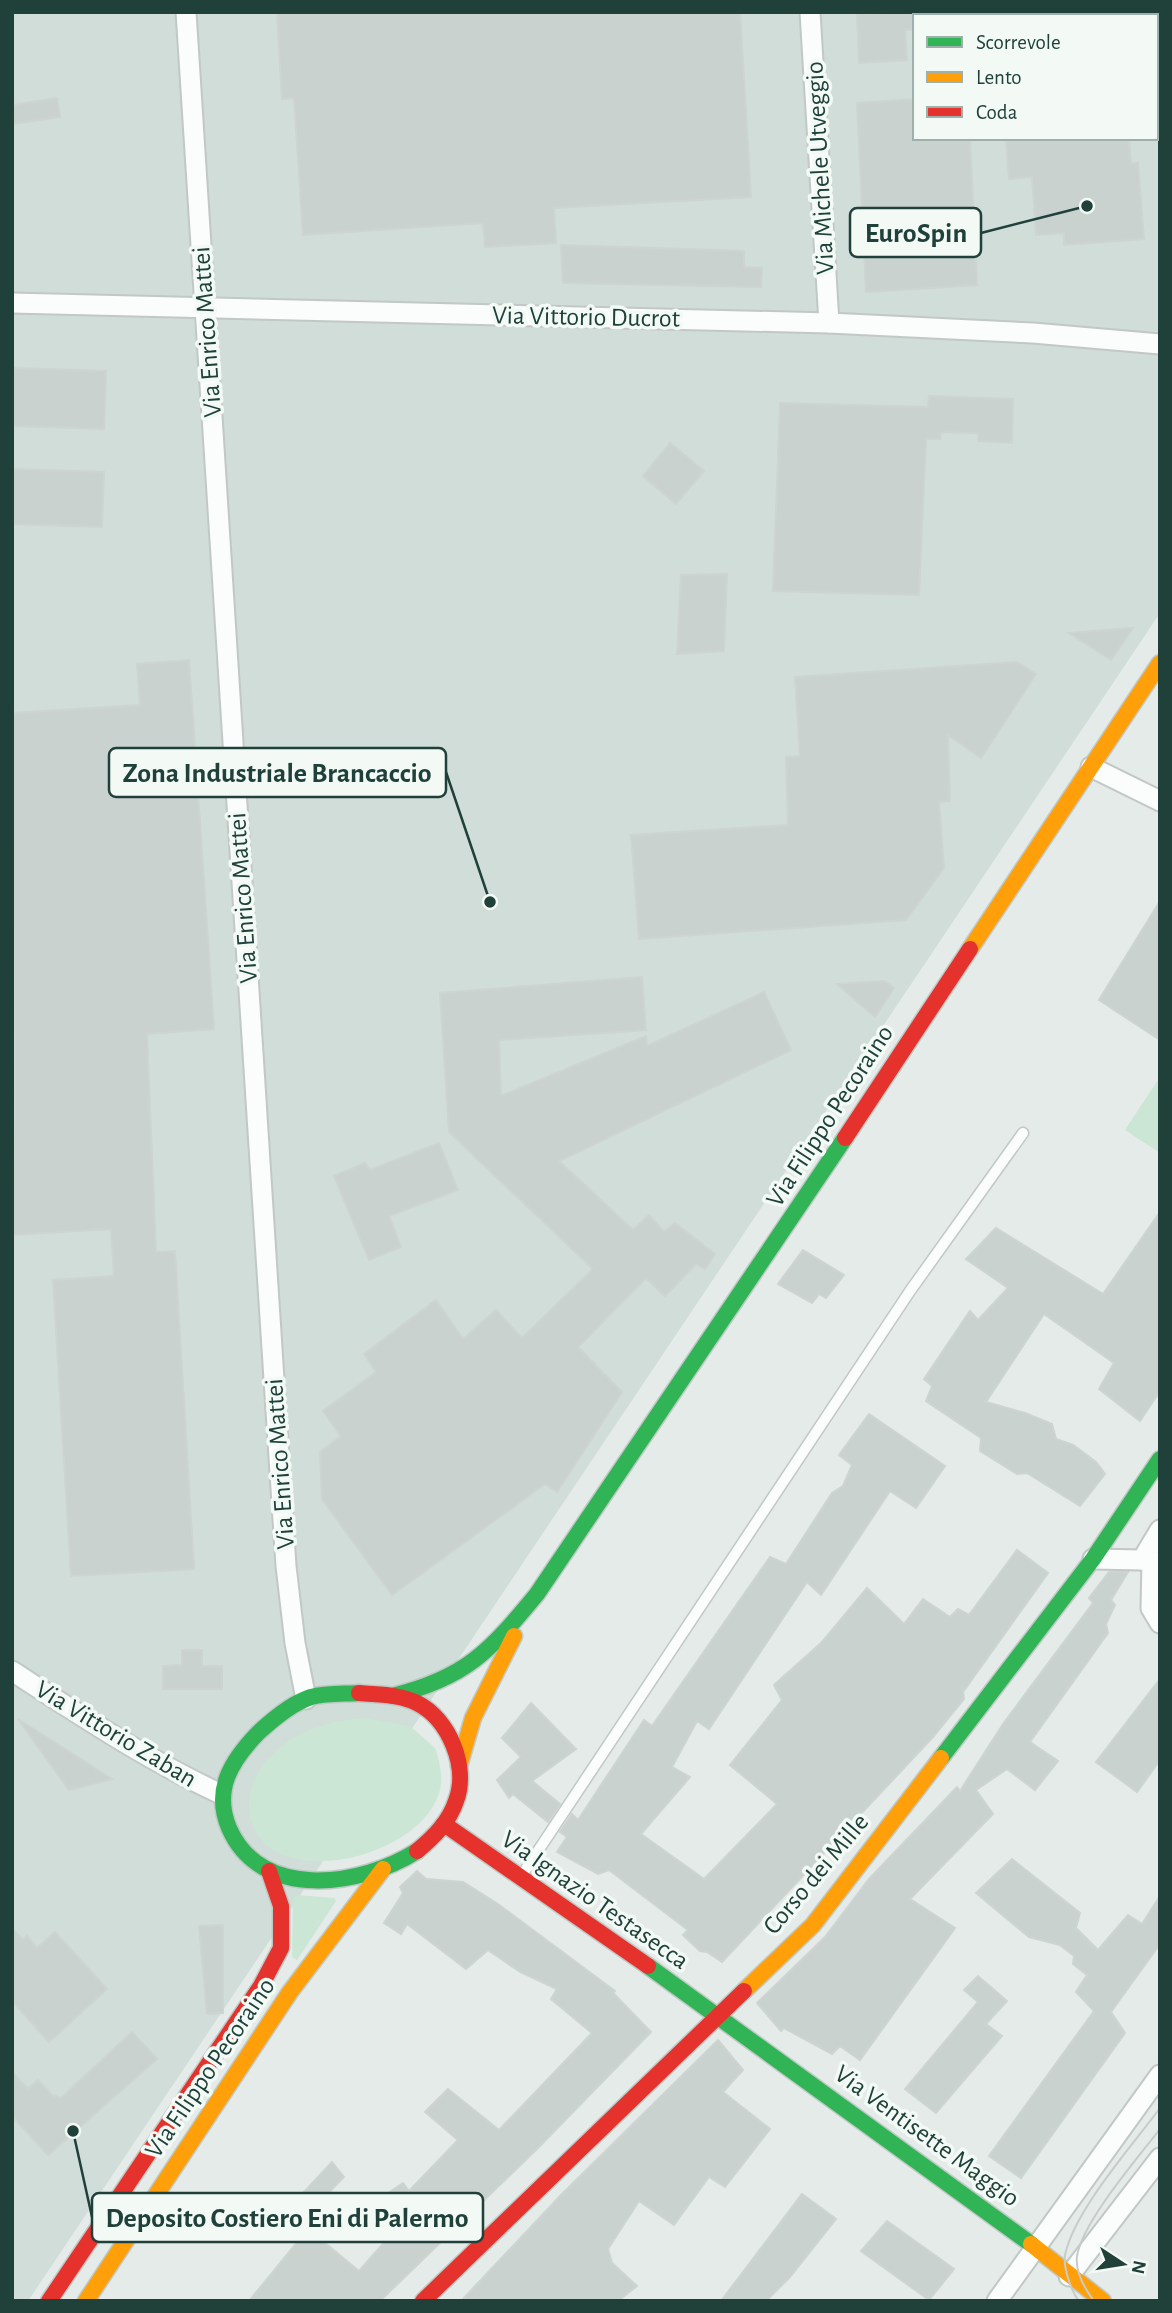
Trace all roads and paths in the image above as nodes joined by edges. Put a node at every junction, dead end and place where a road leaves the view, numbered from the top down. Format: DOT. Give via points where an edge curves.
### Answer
graph roads {
  1 [pos="186,12"];
  2 [pos="810,12"];
  3 [pos="12,303"];
  4 [pos="205,308"];
  5 [pos="829,323"];
  6 [pos="1160,344"];
  7 [pos="1160,663"];
  8 [pos="1090,767"];
  9 [pos="1160,801"];
  10 [pos="1023,1133"];
  11 [pos="1160,1459"];
  12 [pos="1160,1530"];
  13 [pos="1093,1559"];
  14 [pos="1142,1560"];
  15 [pos="537,1594"];
  16 [pos="1160,1623"];
  17 [pos="12,1671"];
  18 [pos="392,1696"];
  19 [pos="306,1699"];
  20 [pos="459,1769"];
  21 [pos="221,1794"];
  22 [pos="444,1824"];
  23 [pos="383,1869"];
  24 [pos="269,1871"];
  25 [pos="520,1879"];
  26 [pos="719,2015"];
  27 [pos="1160,2075"];
  28 [pos="1160,2158"];
  29 [pos="1035,2247"];
  30 [pos="1069,2276"];
  31 [pos="49,2301"];
  32 [pos="86,2301"];
  33 [pos="424,2301"];
  34 [pos="997,2301"];
  35 [pos="1103,2301"];
  1 -- 4 [label="street, Via Enrico Mattei"];
  2 -- 5 [label="street, Via Michele Utveggio"];
  3 -- 4 [label="street, Via Vittorio Ducrot"];
  4 -- 5 [label="street, Via Vittorio Ducrot"];
  4 -- 19 [label="street, Via Enrico Mattei" via="286,1566"];
  5 -- 6 [label="street, Via Vittorio Ducrot"];
  7 -- 8 [label="street, Via Filippo Pecoraino"];
  8 -- 9 [label="street"];
  8 -- 15 [label="street, Via Filippo Pecoraino"];
  10 -- 25 [label="lane" via="910,1291"];
  11 -- 13 [label="street, Corso dei Mille"];
  12 -- 14 [label="street"];
  13 -- 14 [label="street"];
  13 -- 26 [label="street, Corso dei Mille" via="813,1925"];
  14 -- 16 [label="street" via="1152,1560 1151,1608"];
  15 -- 18 [label="street, Via Filippo Pecoraino" via="495,1644 455,1677"];
  15 -- 20 [label="street, Via Filippo Pecoraino" via="487,1688"];
  17 -- 21 [label="street, Via Vittorio Zaban" via="116,1738"];
  18 -- 19 [label="street" via="359,1693"];
  18 -- 20 [label="street" via="421,1705 443,1725 454,1741"];
  19 -- 21 [label="street" via="265,1725 249,1742"];
  20 -- 22 [label="street" via="460,1789"];
  21 -- 24 [label="street" via="226,1823 240,1848"];
  22 -- 23 [label="street" via="420,1851"];
  22 -- 25 [label="street, Via Ignazio Testasecca"];
  23 -- 24 [label="street" via="351,1879 320,1880"];
  23 -- 32 [label="street, Via Filippo Pecoraino" via="290,1992"];
  24 -- 31 [label="street, Via Filippo Pecoraino" via="281,1906 281,1948 261,1986"];
  25 -- 26 [label="street, Via Ignazio Testasecca"];
  26 -- 29 [label="street, Via Ventisette Maggio"];
  26 -- 33 [label="street, Corso dei Mille"];
  27 -- 29 [label="street"];
  28 -- 30 [label="street"];
  29 -- 30 [label="street, Via Ventisette Maggio"];
  29 -- 34 [label="street"];
  30 -- 35 [label="street, Via Ventisette Maggio"];
}
